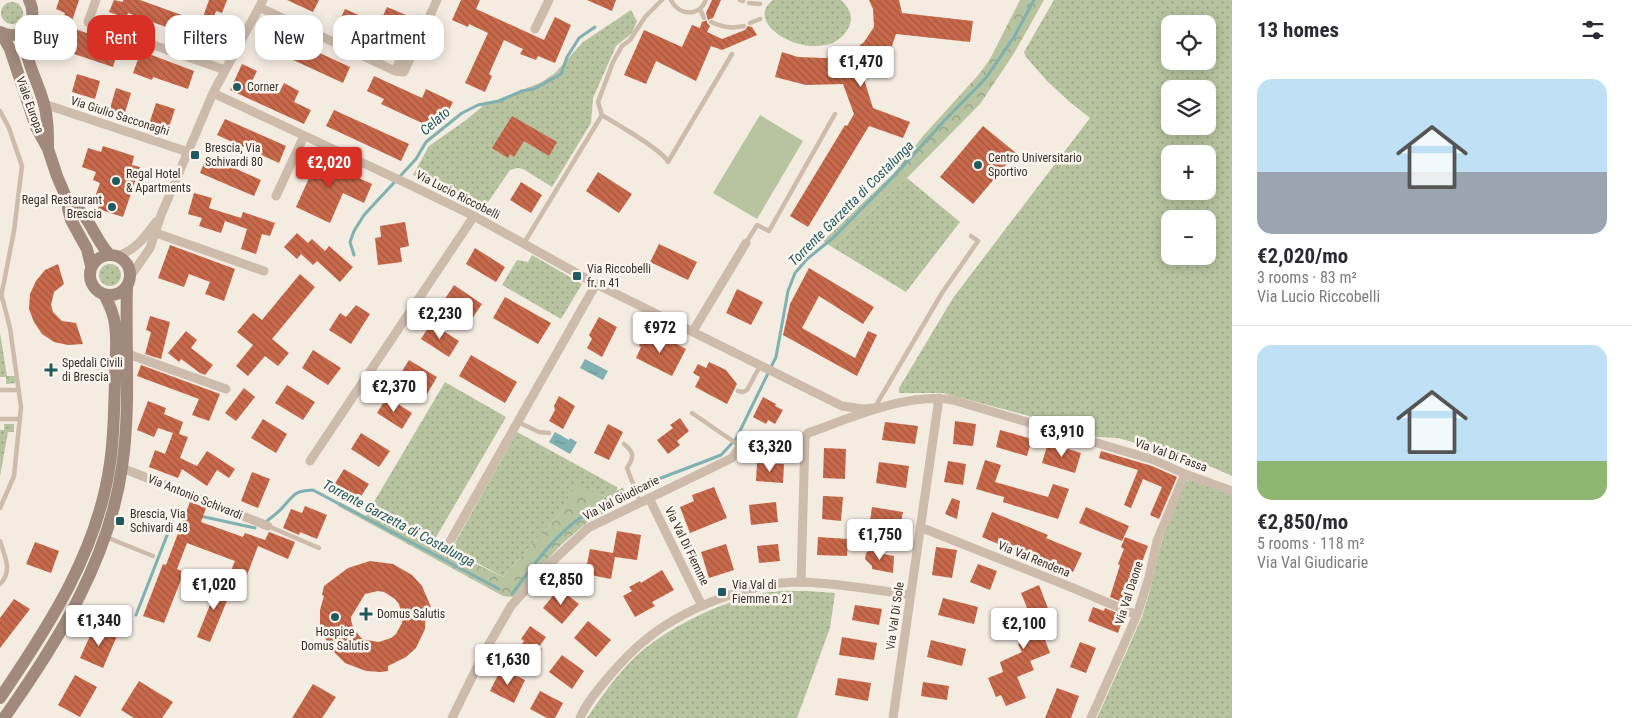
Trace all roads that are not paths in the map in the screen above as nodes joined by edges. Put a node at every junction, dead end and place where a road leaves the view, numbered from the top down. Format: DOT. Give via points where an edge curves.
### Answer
graph roads {
  1 [pos="28,0"];
  2 [pos="96,0"];
  3 [pos="437,0"];
  4 [pos="549,0"];
  5 [pos="662,0"];
  6 [pos="672,0"];
  7 [pos="706,0"];
  8 [pos="749,3"];
  9 [pos="261,4"];
  10 [pos="760,4"];
  11 [pos="700,9"];
  12 [pos="33,15"];
  13 [pos="704,18"];
  14 [pos="760,19"];
  15 [pos="711,22"];
  16 [pos="750,23"];
  17 [pos="744,26"];
  18 [pos="535,29"];
  19 [pos="1,32"];
  20 [pos="15,35"];
  21 [pos="732,54"];
  22 [pos="28,60"];
  23 [pos="225,70"];
  24 [pos="214,93"];
  25 [pos="44,104"];
  26 [pos="0,111"];
  27 [pos="835,114"];
  28 [pos="602,115"];
  29 [pos="304,136"];
  30 [pos="48,149"];
  31 [pos="188,152"];
  32 [pos="276,196"];
  33 [pos="68,202"];
  34 [pos="161,215"];
  35 [pos="474,216"];
  36 [pos="156,233"];
  37 [pos="971,236"];
  38 [pos="746,242"];
  39 [pos="524,243"];
  40 [pos="113,255"];
  41 [pos="91,266"];
  42 [pos="264,272"];
  43 [pos="129,281"];
  44 [pos="596,284"];
  45 [pos="104,294"];
  46 [pos="1,297"];
  47 [pos="693,331"];
  48 [pos="128,354"];
  49 [pos="766,369"];
  50 [pos="226,389"];
  51 [pos="0,390"];
  52 [pos="18,390"];
  53 [pos="738,391"];
  54 [pos="939,398"];
  55 [pos="842,406"];
  56 [pos="879,408"];
  57 [pos="692,413"];
  58 [pos="0,419"];
  59 [pos="19,419"];
  60 [pos="518,422"];
  61 [pos="840,422"];
  62 [pos="549,433"];
  63 [pos="624,444"];
  64 [pos="738,446"];
  65 [pos="310,461"];
  66 [pos="122,468"];
  67 [pos="1185,474"];
  68 [pos="1232,491"];
  69 [pos="642,498"];
  70 [pos="0,508"];
  71 [pos="268,526"];
  72 [pos="920,527"];
  73 [pos="105,537"];
  74 [pos="0,541"];
  75 [pos="319,548"];
  76 [pos="444,552"];
  77 [pos="153,556"];
  78 [pos="801,582"];
  79 [pos="0,584"];
  80 [pos="911,595"];
  81 [pos="702,606"];
  82 [pos="1137,615"];
  83 [pos="0,698"];
  84 [pos="4,718"];
  85 [pos="452,718"];
  86 [pos="580,718"];
  87 [pos="893,718"];
  88 [pos="1090,718"];
  1 -- 12 [label="street, Viale Europa"];
  2 -- 23 [label="street" via="88,22"];
  3 -- 9 [label="street" via="404,72 395,71"];
  4 -- 18 [label="street"];
  5 -- 28 [label="lane" via="622,46 598,102"];
  6 -- 11 [label="lane" via="679,10 694,12"];
  7 -- 11 [label="lane"];
  8 -- 10 [label="lane"];
  9 -- 23 [label="street"];
  11 -- 13 [label="lane"];
  14 -- 16 [label="lane"];
  15 -- 17 [label="lane" via="726,28"];
  19 -- 20 [label="street, Viale Europa"];
  19 -- 30 [label="street, Viale Europa" via="36,127"];
  21 -- 28 [label="lane" via="668,162 666,157"];
  22 -- 25 [label="street, Viale Europa"];
  23 -- 24 [label="street"];
  24 -- 29 [label="street, Via Lucio Riccobelli"];
  24 -- 31 [label="street"];
  25 -- 30 [label="street, Viale Europa"];
  25 -- 31 [label="street, Via Giulio Sacconaghi"];
  26 -- 46 [label="lane" via="22,166 14,232"];
  27 -- 38 [label="lane" via="769,232 757,225"];
  28 -- 39 [label="lane"];
  29 -- 32 [label="street"];
  29 -- 35 [label="street, Via Lucio Riccobelli"];
  30 -- 33 [label="street, Viale Europa"];
  31 -- 34 [label="street"];
  33 -- 40 [label="street, Viale Europa" via="76,206 99,243"];
  33 -- 41 [label="street, Viale Europa" via="71,220 87,249"];
  34 -- 36 [label="street"];
  34 -- 40 [label="street" via="130,251"];
  35 -- 39 [label="street, Via Lucio Riccobelli"];
  35 -- 65 [label="street"];
  36 -- 42 [label="street"];
  36 -- 43 [label="street"];
  37 -- 56 [label="lane" via="978,241 942,294"];
  38 -- 47 [label="street"];
  39 -- 44 [label="street, Via Lucio Riccobelli"];
  40 -- 41 [label="street" via="97,259"];
  40 -- 43 [label="street, Viale Europa" via="127,264"];
  41 -- 45 [label="street, Viale Europa" via="89,276 92,285"];
  43 -- 45 [label="street" via="117,294"];
  43 -- 48 [label="street"];
  44 -- 47 [label="street, Via Lucio Riccobelli"];
  44 -- 60 [label="street"];
  45 -- 83 [label="street" via="114,319 115,353 110,463 103,498 93,532 59,607"];
  46 -- 52 [label="lane" via="10,328"];
  47 -- 49 [label="street, Via Lucio Riccobelli"];
  48 -- 50 [label="street"];
  48 -- 66 [label="street"];
  49 -- 53 [label="lane" via="747,390"];
  49 -- 55 [label="street, Via Lucio Riccobelli"];
  51 -- 52 [label="lane"];
  52 -- 59 [label="lane"];
  54 -- 56 [label="street, Via Val Di Fassa"];
  54 -- 67 [label="street, Via Val Di Fassa" via="1154,460"];
  54 -- 72 [label="street, Via Val Di Sole"];
  55 -- 56 [label="street, Via Lucio Riccobelli"];
  55 -- 61 [label="street" via="845,415"];
  56 -- 61 [label="street, Via Val Di Fassa"];
  57 -- 64 [label="lane"];
  58 -- 59 [label="lane"];
  59 -- 70 [label="lane" via="14,476"];
  60 -- 62 [label="lane"];
  60 -- 76 [label="street"];
  61 -- 78 [label="street, Via Val Di Fassa" via="804,437"];
  63 -- 69 [label="lane" via="631,449 633,459 627,468"];
  64 -- 69 [label="street, Via Val Giudicarie" via="732,458"];
  66 -- 71 [label="street, Via Antonio Schivardi"];
  66 -- 73 [label="street"];
  67 -- 68 [label="street, Via Val Di Fassa"];
  67 -- 82 [label="street, Via Val Daone" via="1157,541"];
  69 -- 81 [label="street, Via Val Di Fiemme"];
  69 -- 85 [label="street, Via Val Giudicarie" via="588,528 543,570 511,606"];
  71 -- 75 [label="lane"];
  72 -- 80 [label="street, Via Val Di Sole"];
  72 -- 82 [label="street, Via Val Rendena"];
  73 -- 77 [label="lane"];
  73 -- 84 [label="street" via="60,635"];
  74 -- 79 [label="lane" via="7,574"];
  78 -- 80 [label="street, Via Val Di Fiemme"];
  78 -- 81 [label="street, Via Val Di Fiemme" via="767,585"];
  80 -- 87 [label="street, Via Val Di Sole"];
  81 -- 86 [label="street, Via Val Di Fiemme" via="644,641 600,687"];
  82 -- 88 [label="street, Via Val Daone"];
}
